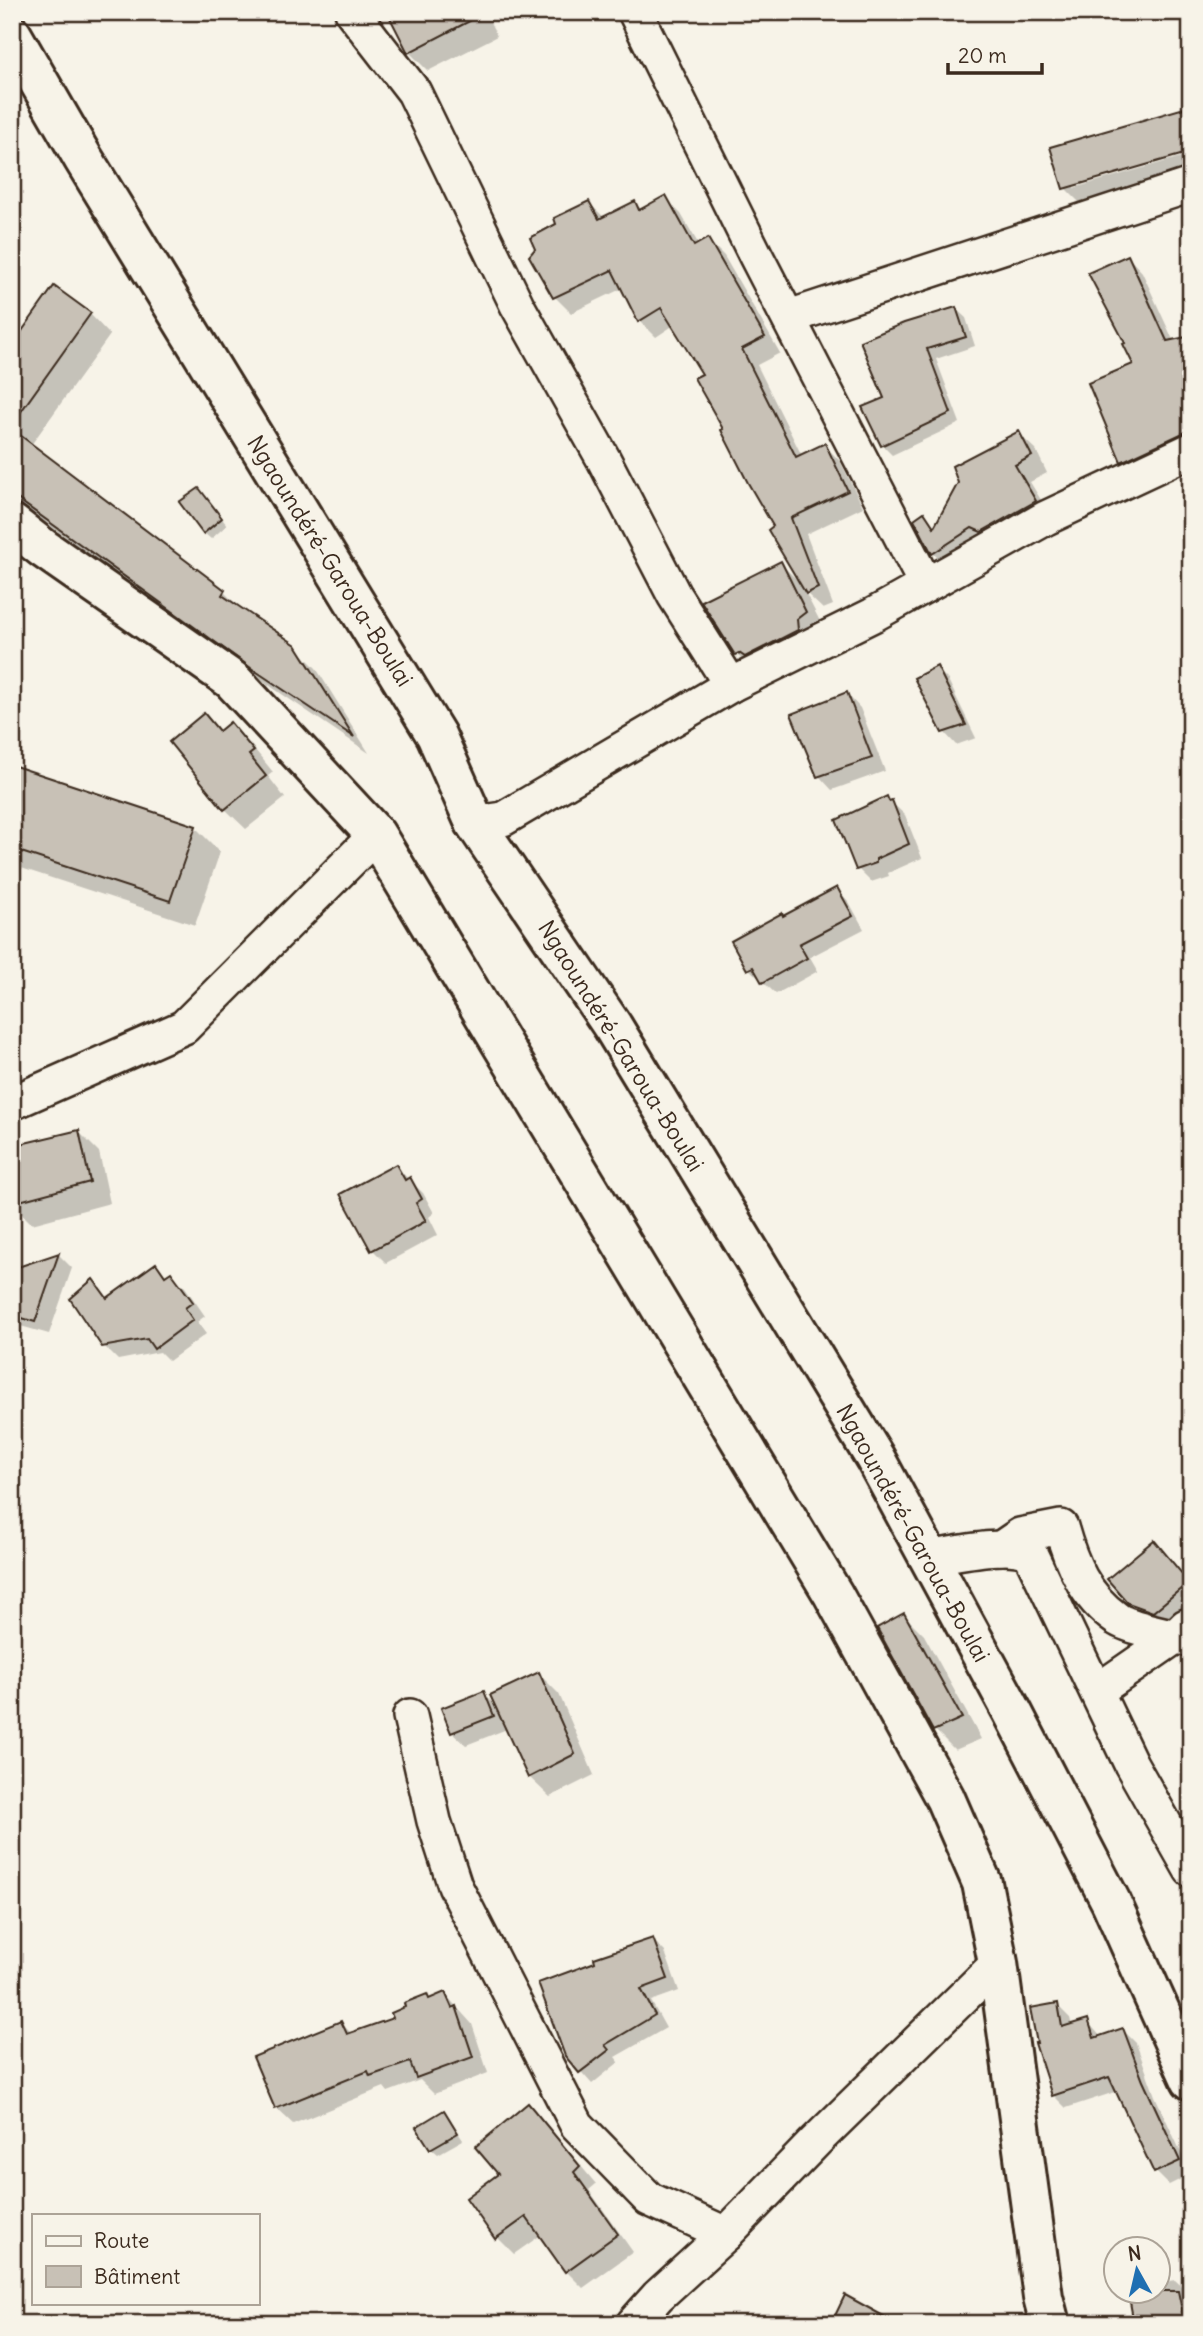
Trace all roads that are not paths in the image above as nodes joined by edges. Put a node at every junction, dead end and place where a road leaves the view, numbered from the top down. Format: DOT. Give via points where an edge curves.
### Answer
graph roads {
  1 [pos="352,12"];
  2 [pos="635,12"];
  3 [pos="12,35"];
  4 [pos="1191,185"];
  5 [pos="789,317"];
  6 [pos="1191,450"];
  7 [pos="12,524"];
  8 [pos="926,585"];
  9 [pos="731,685"];
  10 [pos="475,822"];
  11 [pos="376,835"];
  12 [pos="12,1103"];
  13 [pos="1001,1548"];
  14 [pos="927,1558"];
  15 [pos="1186,1633"];
  16 [pos="1097,1690"];
  17 [pos="410,1716"];
  18 [pos="1191,1870"];
  19 [pos="998,1963"];
  20 [pos="1191,2080"];
  21 [pos="726,2234"];
  22 [pos="633,2324"];
  23 [pos="1049,2324"];
  1 -- 9 [label="street" via="414,92 517,306 674,595"];
  2 -- 5 [label="street"];
  3 -- 10 [label="main road, Ngaoundéré-Garoua-Boulai" via="436,735"];
  4 -- 5 [label="street"];
  5 -- 8 [label="street"];
  6 -- 8 [label="street" via="1046,518"];
  7 -- 11 [label="main road" via="232,680"];
  8 -- 9 [label="street"];
  9 -- 10 [label="street" via="503,819"];
  10 -- 14 [label="main road, Ngaoundéré-Garoua-Boulai" via="613,1027 875,1458"];
  11 -- 12 [label="street" via="184,1027"];
  11 -- 19 [label="main road" via="834,1594 956,1822 982,1883"];
  13 -- 14 [label="street"];
  13 -- 15 [label="street" via="1020,1535 1061,1527 1071,1562 1090,1595 1118,1621"];
  13 -- 16 [label="street" via="1030,1553"];
  14 -- 20 [label="main road, Ngaoundéré-Garoua-Boulai" via="1111,1902"];
  15 -- 16 [label="street"];
  16 -- 18 [label="street" via="1131,1764"];
  17 -- 21 [label="street" via="434,1821 455,1886 577,2125 649,2199"];
  19 -- 21 [label="street"];
  19 -- 23 [label="main road"];
  21 -- 22 [label="street"];
}
